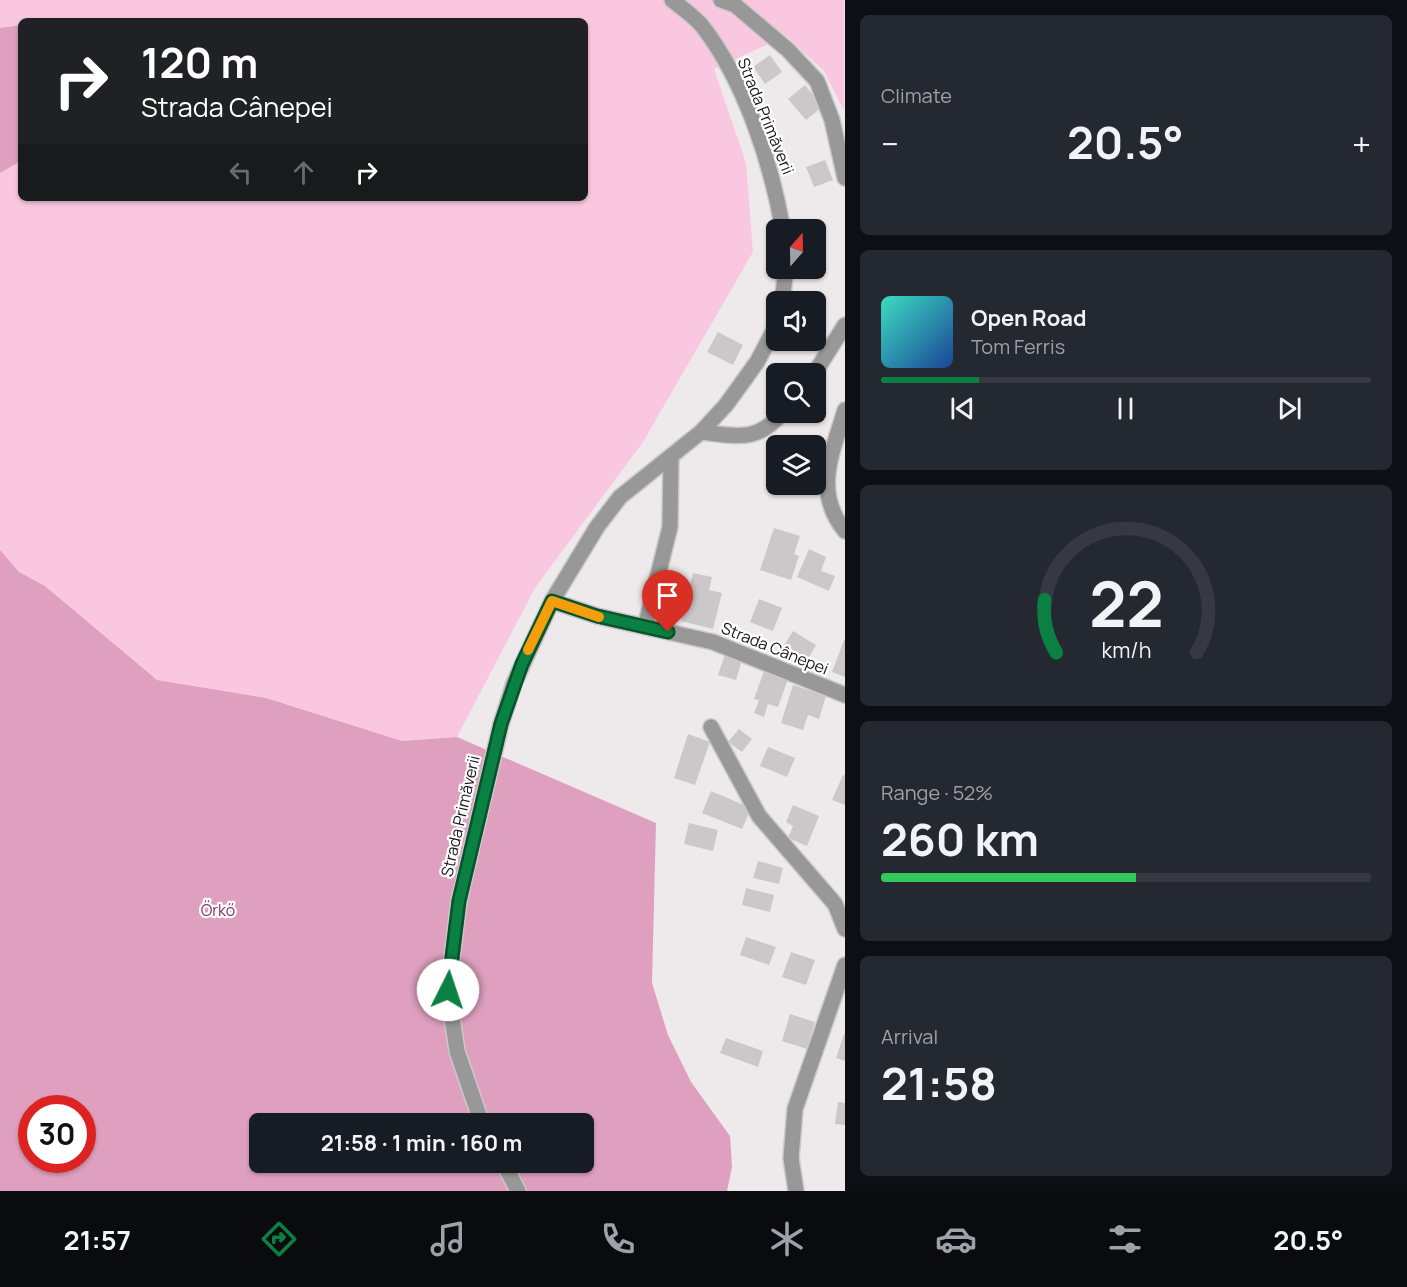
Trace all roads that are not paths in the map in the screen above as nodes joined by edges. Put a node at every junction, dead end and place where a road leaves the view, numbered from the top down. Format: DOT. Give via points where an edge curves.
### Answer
graph roads {
  1 [pos="672,0"];
  2 [pos="721,0"];
  3 [pos="844,178"];
  4 [pos="781,219"];
  5 [pos="844,325"];
  6 [pos="766,345"];
  7 [pos="821,363"];
  8 [pos="844,410"];
  9 [pos="774,423"];
  10 [pos="701,432"];
  11 [pos="671,456"];
  12 [pos="844,531"];
  13 [pos="552,601"];
  14 [pos="645,627"];
  15 [pos="844,696"];
  16 [pos="711,727"];
  17 [pos="844,929"];
  18 [pos="844,965"];
  19 [pos="478,1113"];
  20 [pos="509,1173"];
  21 [pos="518,1191"];
  22 [pos="796,1191"];
  1 -- 4 [label="street, Strada Primăverii" via="701,25 725,60 775,183"];
  2 -- 3 [label="street" via="735,5 788,50 817,81 832,120"];
  5 -- 7 [label="street"];
  6 -- 10 [label="street, Strada Primăverii" via="726,405"];
  8 -- 12 [label="street" via="828,468 827,498 832,516"];
  9 -- 10 [label="street" via="757,434 741,437"];
  10 -- 11 [label="street, Strada Primăverii"];
  11 -- 13 [label="street, Strada Primăverii" via="620,497"];
  11 -- 14 [label="street" via="670,526"];
  13 -- 14 [label="street, Strada Cânepei"];
  13 -- 19 [label="street, Strada Primăverii" via="518,673 501,724 452,941 448,990 457,1051"];
  14 -- 15 [label="street, Strada Cânepei" via="713,642"];
  16 -- 17 [label="street" via="759,816 835,904"];
  18 -- 22 [label="street" via="795,1109 791,1158"];
  20 -- 21 [label="street"];
}
